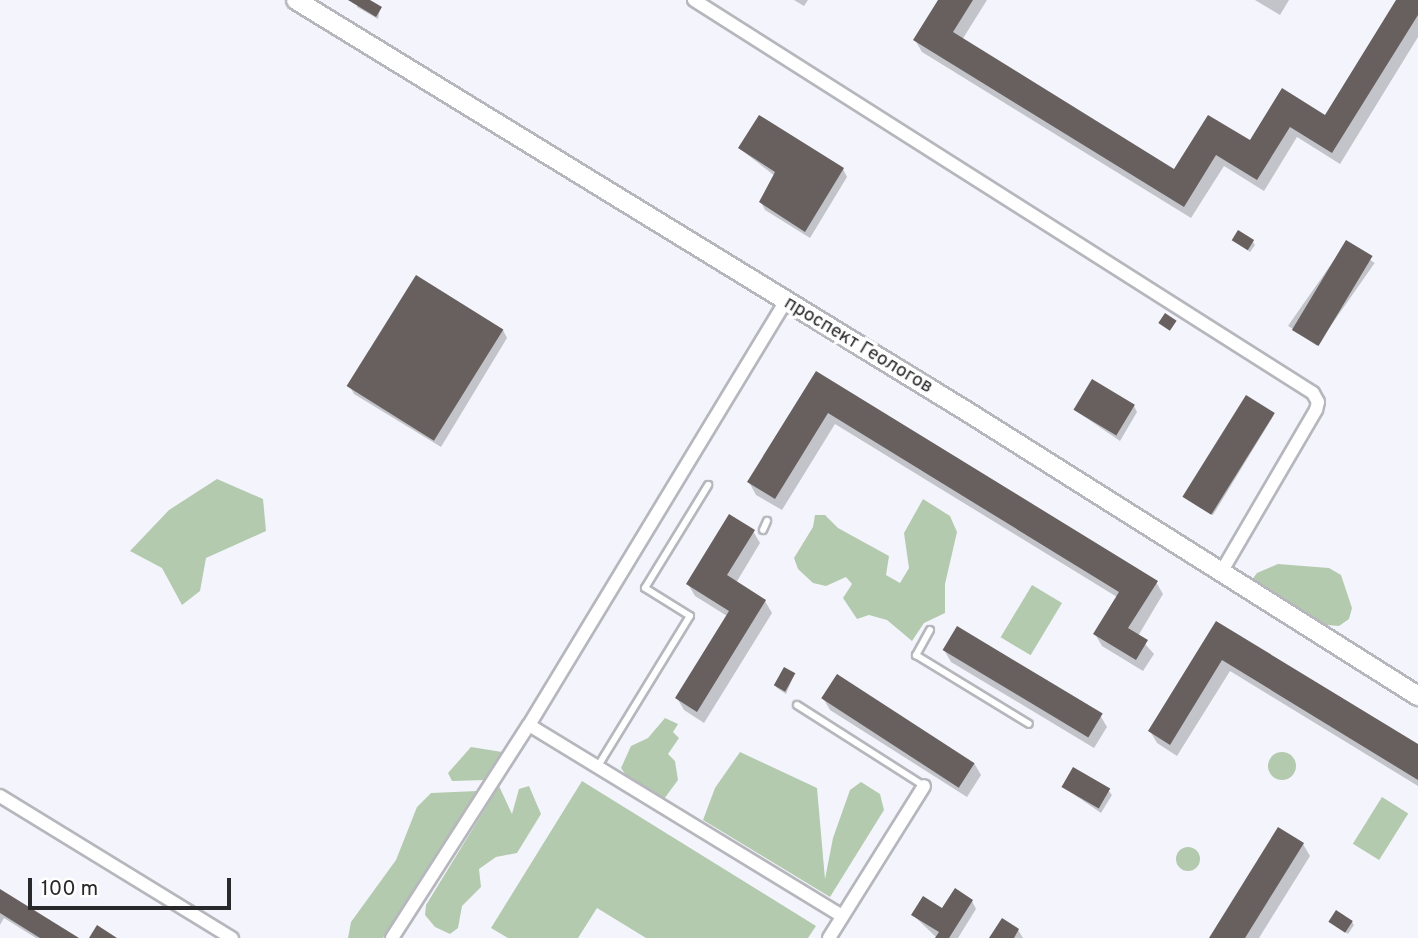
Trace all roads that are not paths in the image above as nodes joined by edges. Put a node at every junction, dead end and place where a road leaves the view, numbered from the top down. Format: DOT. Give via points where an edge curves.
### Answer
graph roads {
  1 [pos="296,0"];
  2 [pos="694,0"];
  3 [pos="785,303"];
  4 [pos="708,485"];
  5 [pos="767,521"];
  6 [pos="763,530"];
  7 [pos="1222,571"];
  8 [pos="930,630"];
  9 [pos="1418,696"];
  10 [pos="797,705"];
  11 [pos="1029,724"];
  12 [pos="529,725"];
  13 [pos="597,768"];
  14 [pos="924,786"];
  15 [pos="0,796"];
  16 [pos="842,916"];
  17 [pos="233,938"];
  18 [pos="391,938"];
  19 [pos="828,938"];
  1 -- 3 [label="street, проспект Геологов"];
  2 -- 7 [label="street" via="1313,393 1318,402 1315,410"];
  3 -- 7 [label="street, проспект Геологов"];
  3 -- 12 [label="street"];
  4 -- 13 [label="lane" via="645,588 690,616"];
  5 -- 6 [label="lane"];
  7 -- 9 [label="street, проспект Геологов"];
  8 -- 11 [label="lane" via="916,655"];
  10 -- 14 [label="lane"];
  12 -- 13 [label="street"];
  12 -- 18 [label="street"];
  13 -- 16 [label="street"];
  14 -- 16 [label="street"];
  15 -- 17 [label="street"];
  16 -- 19 [label="street"];
}
